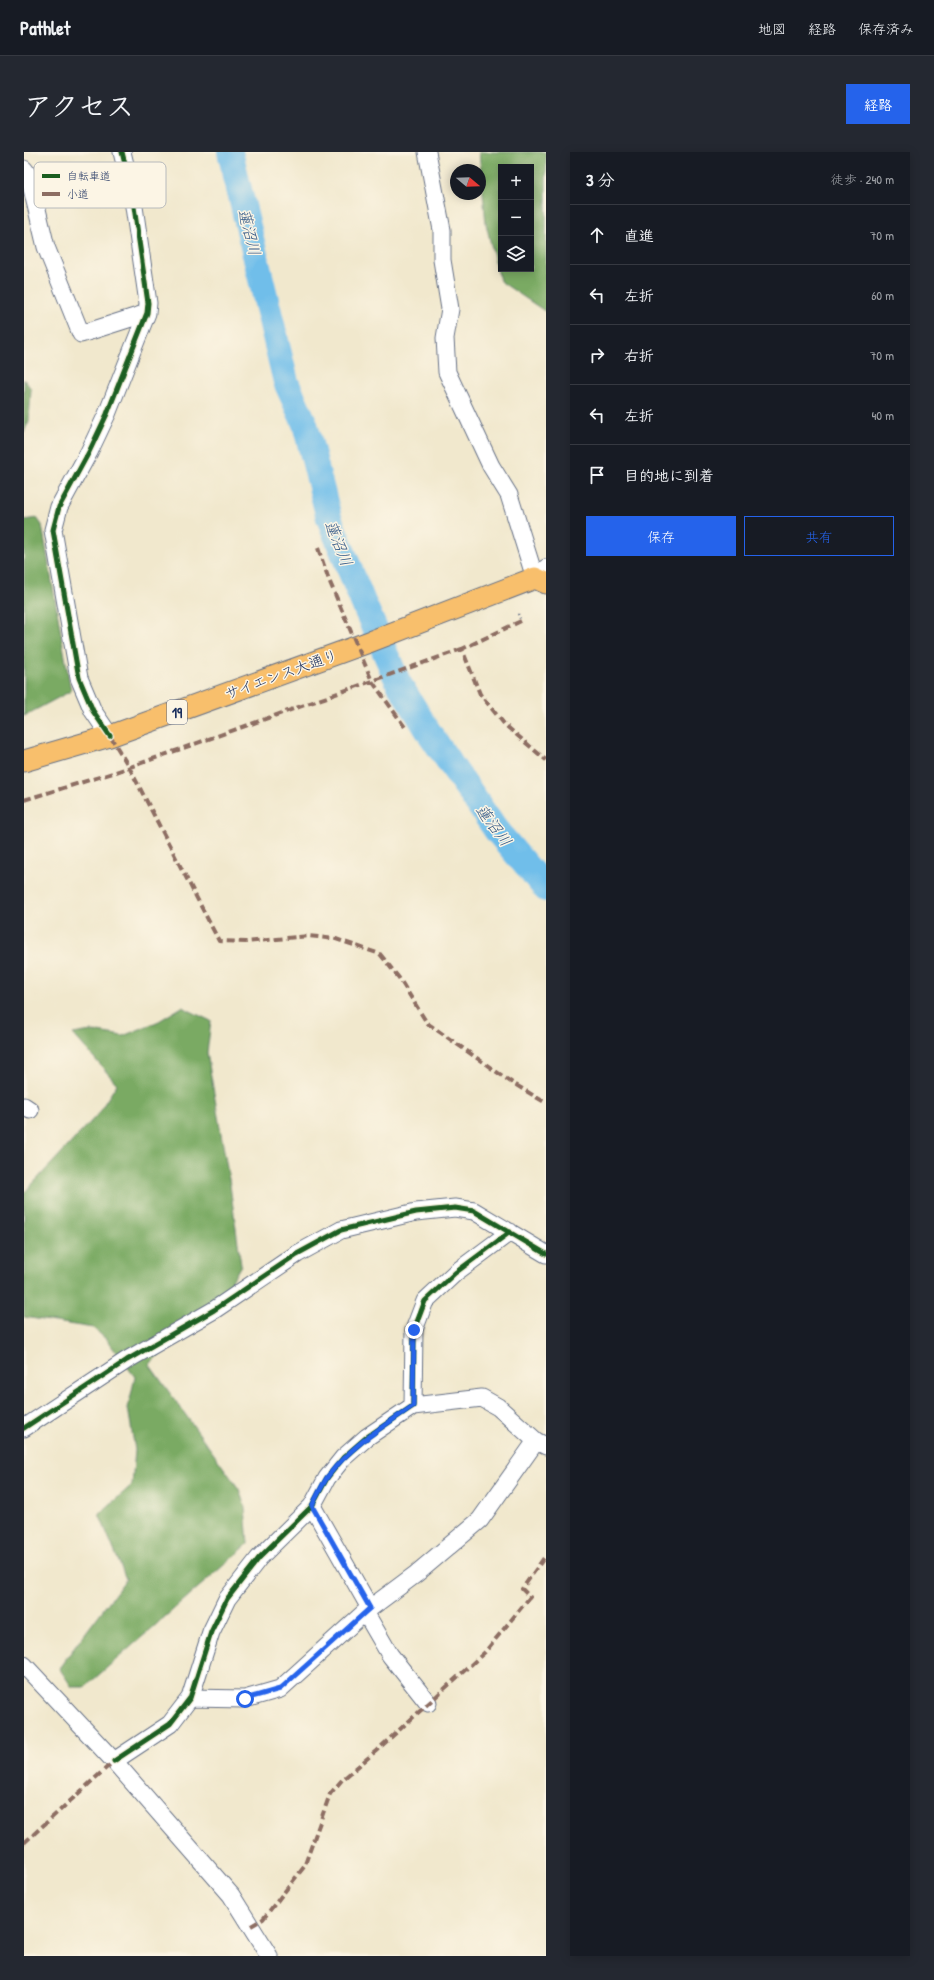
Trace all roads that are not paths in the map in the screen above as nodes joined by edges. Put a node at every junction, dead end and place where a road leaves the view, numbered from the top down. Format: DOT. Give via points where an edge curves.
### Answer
graph roads {
  1 [pos="122,152"];
  2 [pos="427,152"];
  3 [pos="124,162"];
  4 [pos="24,169"];
  5 [pos="34,197"];
  6 [pos="37,208"];
  7 [pos="134,208"];
  8 [pos="147,313"];
  9 [pos="542,577"];
  10 [pos="546,600"];
  11 [pos="110,736"];
  12 [pos="24,761"];
  13 [pos="510,1232"];
  14 [pos="546,1254"];
  15 [pos="413,1406"];
  16 [pos="24,1428"];
  17 [pos="541,1443"];
  18 [pos="312,1506"];
  19 [pos="367,1610"];
  20 [pos="24,1666"];
  21 [pos="190,1698"];
  22 [pos="428,1703"];
  23 [pos="114,1761"];
  24 [pos="269,1956"];
  1 -- 3 [label="street"];
  2 -- 9 [label="street" via="442,230 442,260 450,309 444,338 447,372 491,466 509,495"];
  4 -- 5 [label="street" via="29,176"];
  6 -- 8 [label="street" via="46,247 81,334"];
  7 -- 8 [label="street" via="148,303"];
  8 -- 11 [label="street" via="107,414 59,507 53,530 79,678 93,711"];
  9 -- 10 [label="main road"];
  9 -- 11 [label="main road, サイエンス大通り / 19"];
  11 -- 12 [label="main road, サイエンス大通り / 19"];
  13 -- 14 [label="street"];
  13 -- 15 [label="street" via="455,1273 425,1301 414,1330"];
  13 -- 16 [label="street" via="474,1211 456,1208 416,1212 341,1230 297,1254 214,1310 127,1360"];
  15 -- 17 [label="street" via="482,1398 498,1407"];
  15 -- 18 [label="street" via="367,1437 343,1458 327,1478"];
  17 -- 19 [label="street" via="480,1520 416,1574"];
  18 -- 19 [label="street"];
  18 -- 21 [label="street" via="259,1558 226,1599 211,1632"];
  19 -- 21 [label="street" via="280,1689 245,1699"];
  19 -- 22 [label="street" via="390,1655"];
  20 -- 23 [label="street"];
  21 -- 23 [label="street" via="170,1724"];
  23 -- 24 [label="street" via="231,1895"];
}
